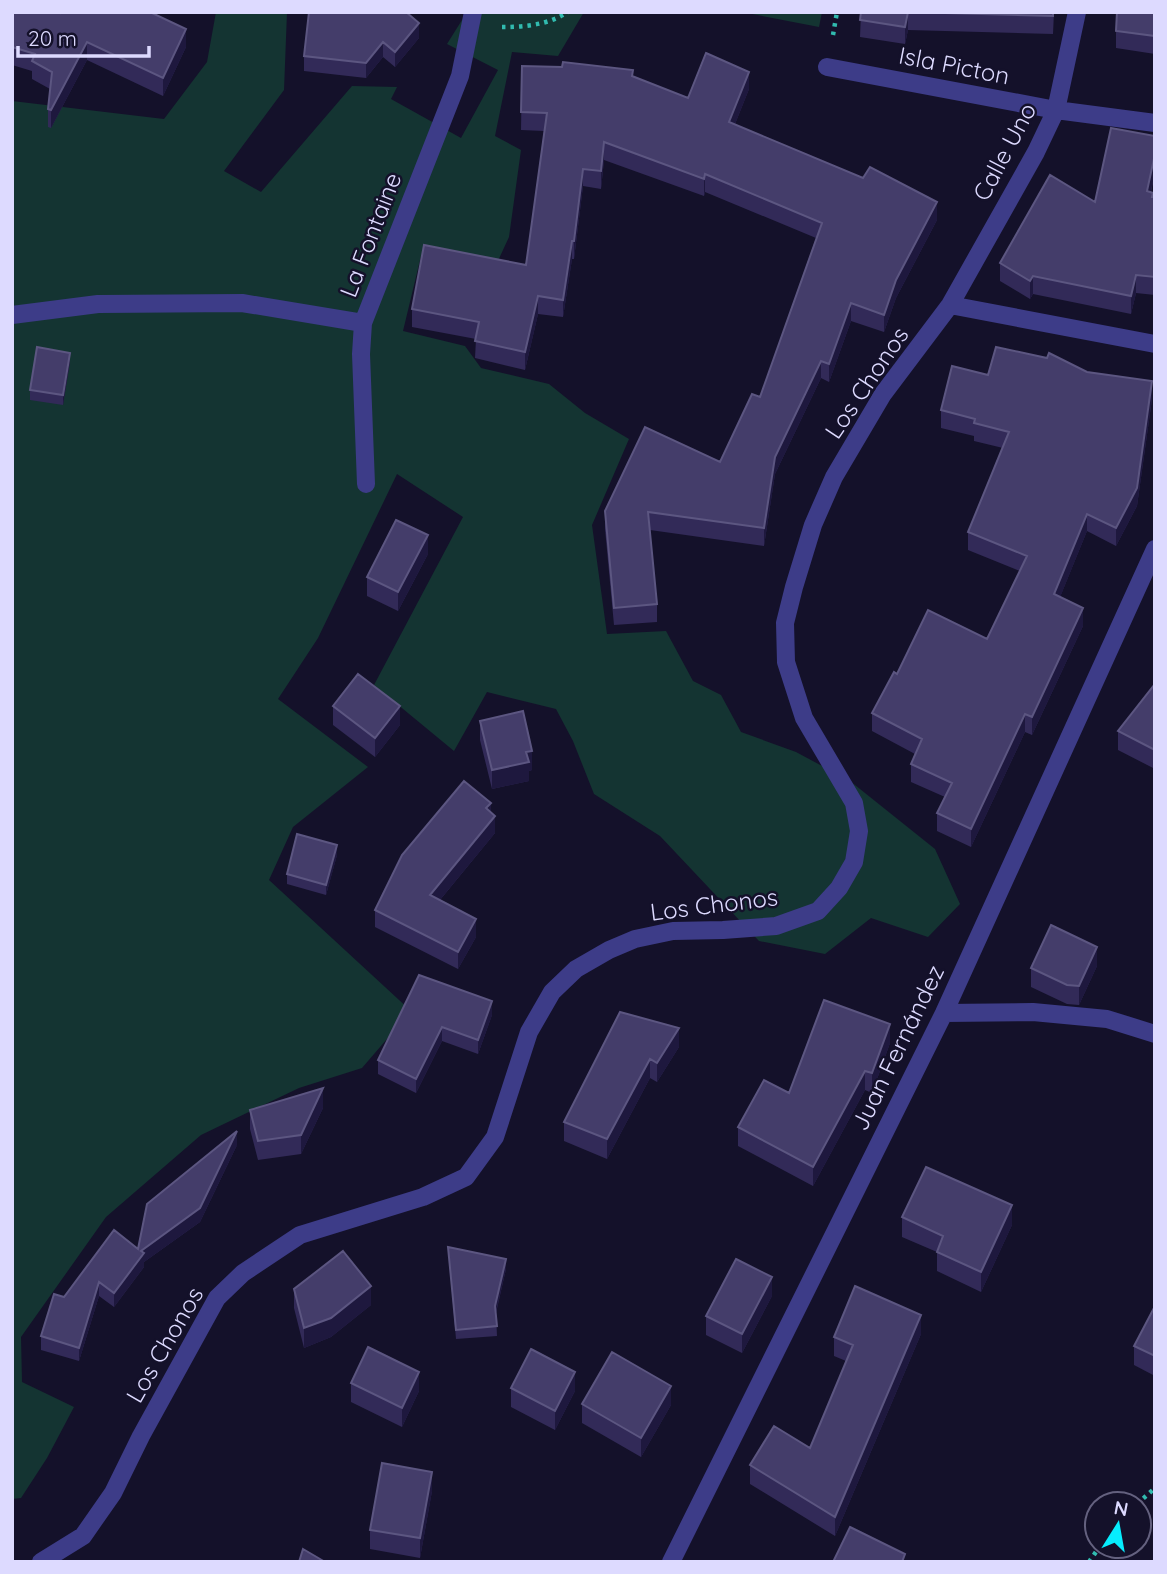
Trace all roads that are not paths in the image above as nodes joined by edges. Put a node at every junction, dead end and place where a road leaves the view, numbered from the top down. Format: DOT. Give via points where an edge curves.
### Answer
graph roads {
  1 [pos="1077,12"];
  2 [pos="471,19"];
  3 [pos="827,67"];
  4 [pos="1056,110"];
  5 [pos="1155,123"];
  6 [pos="950,305"];
  7 [pos="12,315"];
  8 [pos="363,323"];
  9 [pos="1155,344"];
  10 [pos="366,484"];
  11 [pos="1155,549"];
  12 [pos="944,1013"];
  13 [pos="1155,1034"];
  14 [pos="41,1562"];
  15 [pos="671,1562"];
  1 -- 4 [label="street, Calle Uno"];
  2 -- 8 [label="street, La Fontaine" via="460,76"];
  3 -- 4 [label="street, Isla Picton"];
  4 -- 5 [label="street, Isla Picton"];
  4 -- 6 [label="street, Calle Uno"];
  6 -- 9 [label="street"];
  6 -- 14 [label="street, Los Chonos" via="883,394 834,477 813,525 785,623 786,663 804,718 854,803 859,831 853,862 839,888 818,911 776,926 673,931 635,940 576,969 552,992 529,1032 495,1137 466,1177 423,1197 300,1235 243,1273 217,1298 113,1493 83,1536"];
  7 -- 8 [label="street" via="99,304 242,303"];
  8 -- 10 [label="street, La Fontaine"];
  11 -- 12 [label="street, Juan Fernández"];
  12 -- 13 [label="street" via="1032,1012 1107,1019"];
  12 -- 15 [label="street, Juan Fernández"];
}
